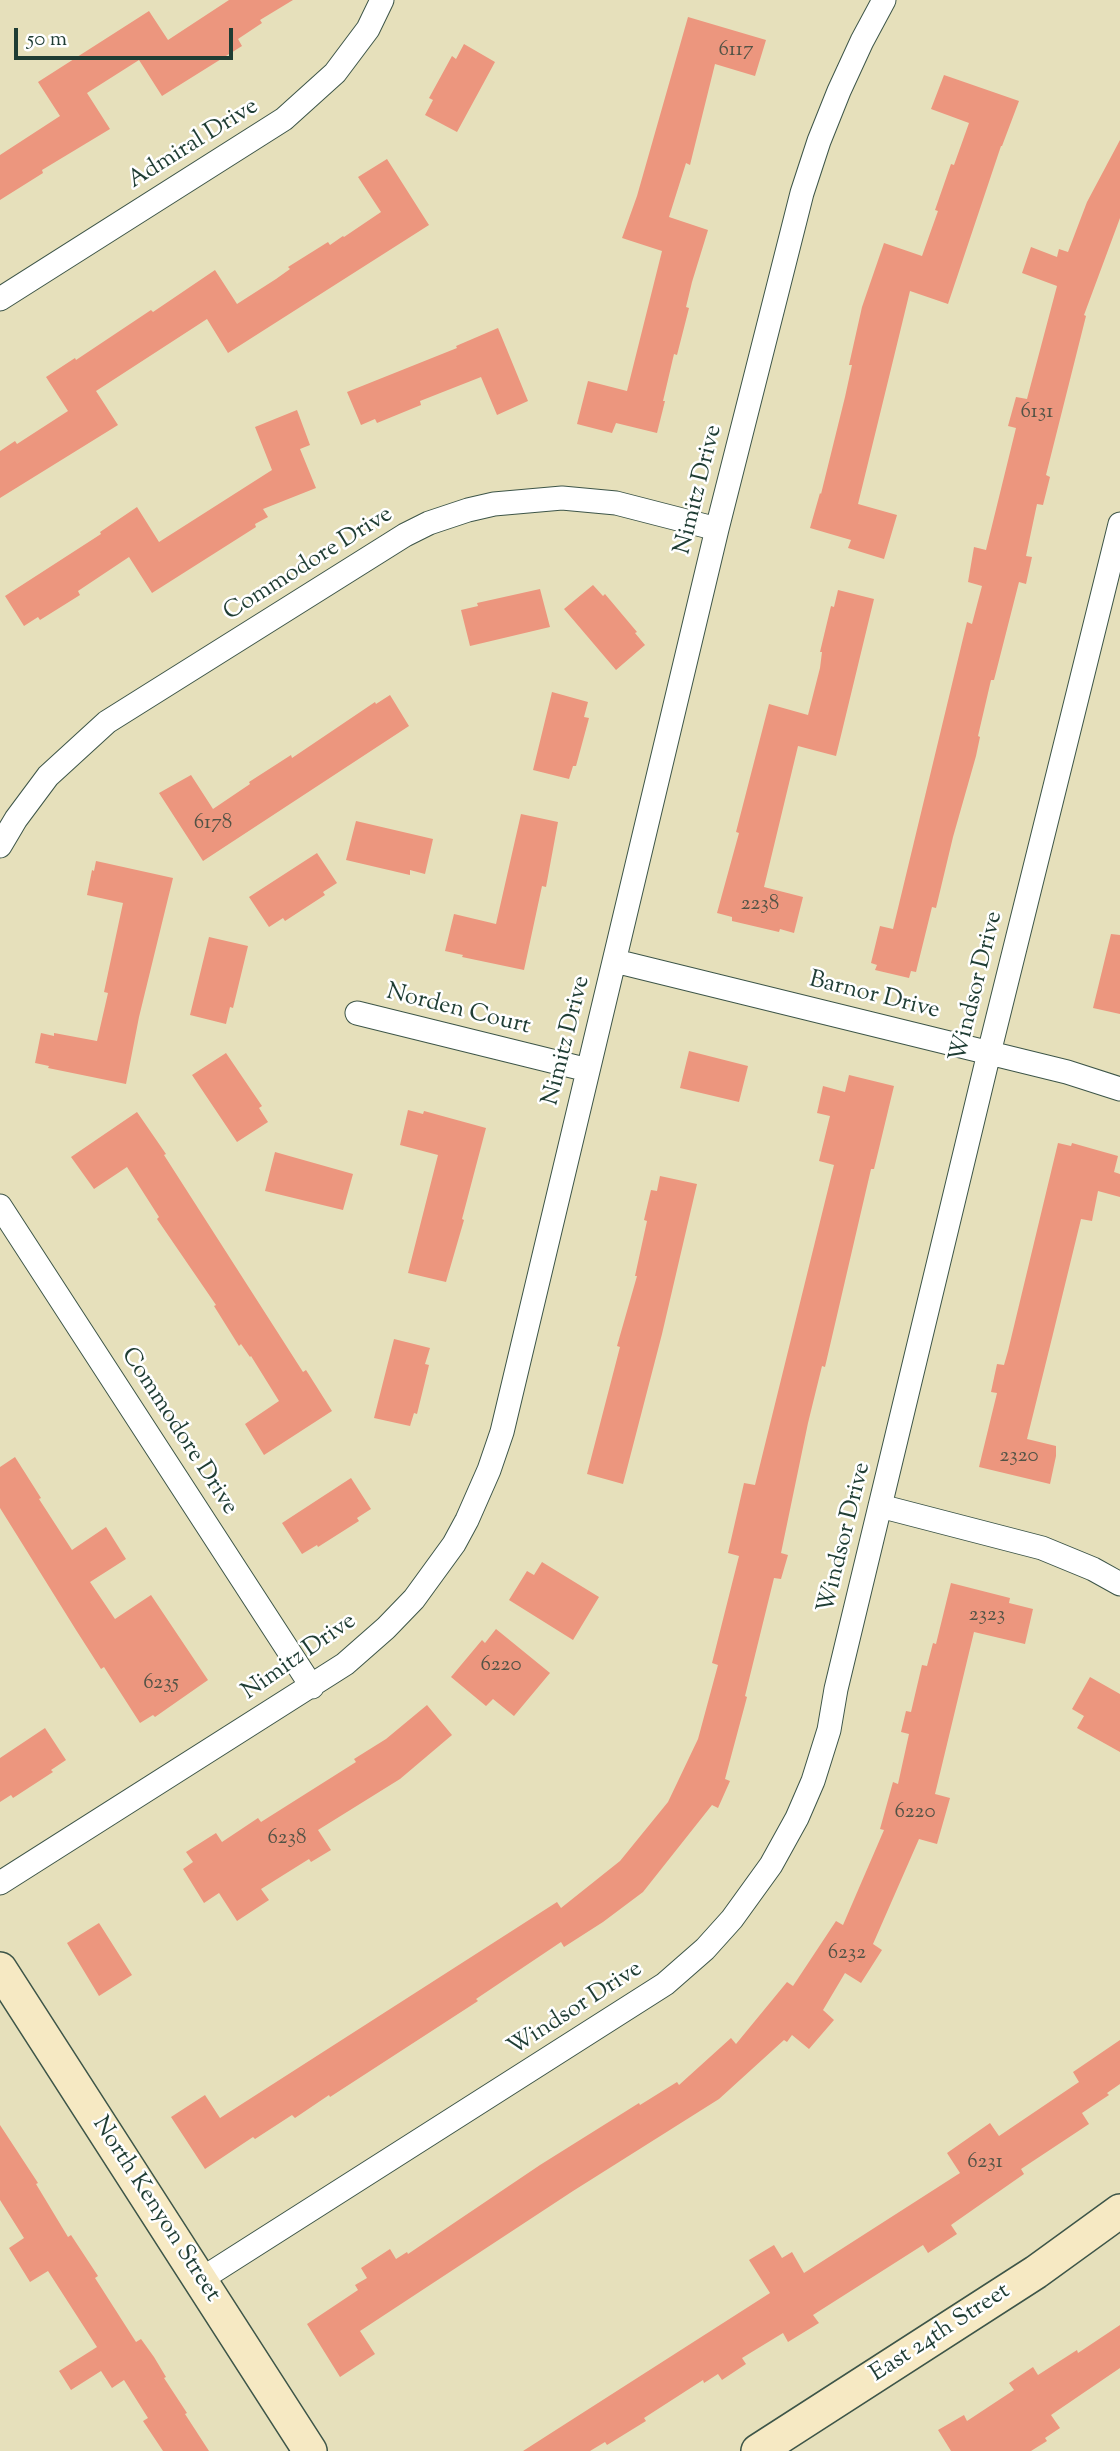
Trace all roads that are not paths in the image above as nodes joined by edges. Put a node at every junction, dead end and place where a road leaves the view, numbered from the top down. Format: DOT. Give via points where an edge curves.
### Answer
graph roads {
  1 [pos="382,0"];
  2 [pos="884,0"];
  3 [pos="0,299"];
  4 [pos="1120,524"];
  5 [pos="717,529"];
  6 [pos="1114,576"];
  7 [pos="0,846"];
  8 [pos="615,961"];
  9 [pos="357,1013"];
  10 [pos="989,1052"];
  11 [pos="588,1070"];
  12 [pos="1120,1089"];
  13 [pos="0,1206"];
  14 [pos="880,1506"];
  15 [pos="1120,1584"];
  16 [pos="312,1687"];
  17 [pos="0,1884"];
  18 [pos="0,1969"];
  19 [pos="1120,2211"];
  20 [pos="200,2280"];
  21 [pos="310,2451"];
  22 [pos="758,2451"];
  1 -- 3 [label="street, Admiral Drive" via="368,29 335,73 284,119"];
  2 -- 5 [label="street, Nimitz Drive" via="839,91 802,193"];
  4 -- 6 [label="street, Windsor Drive"];
  5 -- 7 [label="street, Commodore Drive" via="616,503 562,498 494,504 429,523 107,722 48,776"];
  5 -- 8 [label="street, Nimitz Drive"];
  6 -- 10 [label="street, Windsor Drive"];
  8 -- 10 [label="street, Barnor Drive"];
  8 -- 11 [label="street, Nimitz Drive"];
  9 -- 11 [label="street, Norden Court"];
  10 -- 12 [label="street, Barnor Drive"];
  10 -- 14 [label="street, Windsor Drive"];
  11 -- 16 [label="street, Nimitz Drive" via="502,1432 479,1495 454,1544 414,1599 366,1646"];
  13 -- 16 [label="street, Commodore Drive"];
  14 -- 15 [label="street" via="1042,1549"];
  14 -- 20 [label="street, Windsor Drive" via="813,1781 771,1865 732,1919 705,1949 640,2001"];
  16 -- 17 [label="street, Nimitz Drive"];
  18 -- 20 [label="street, North Kenyon Street"];
  19 -- 22 [label="street, East 24th Street" via="1036,2272"];
  20 -- 21 [label="street, North Kenyon Street"];
}
